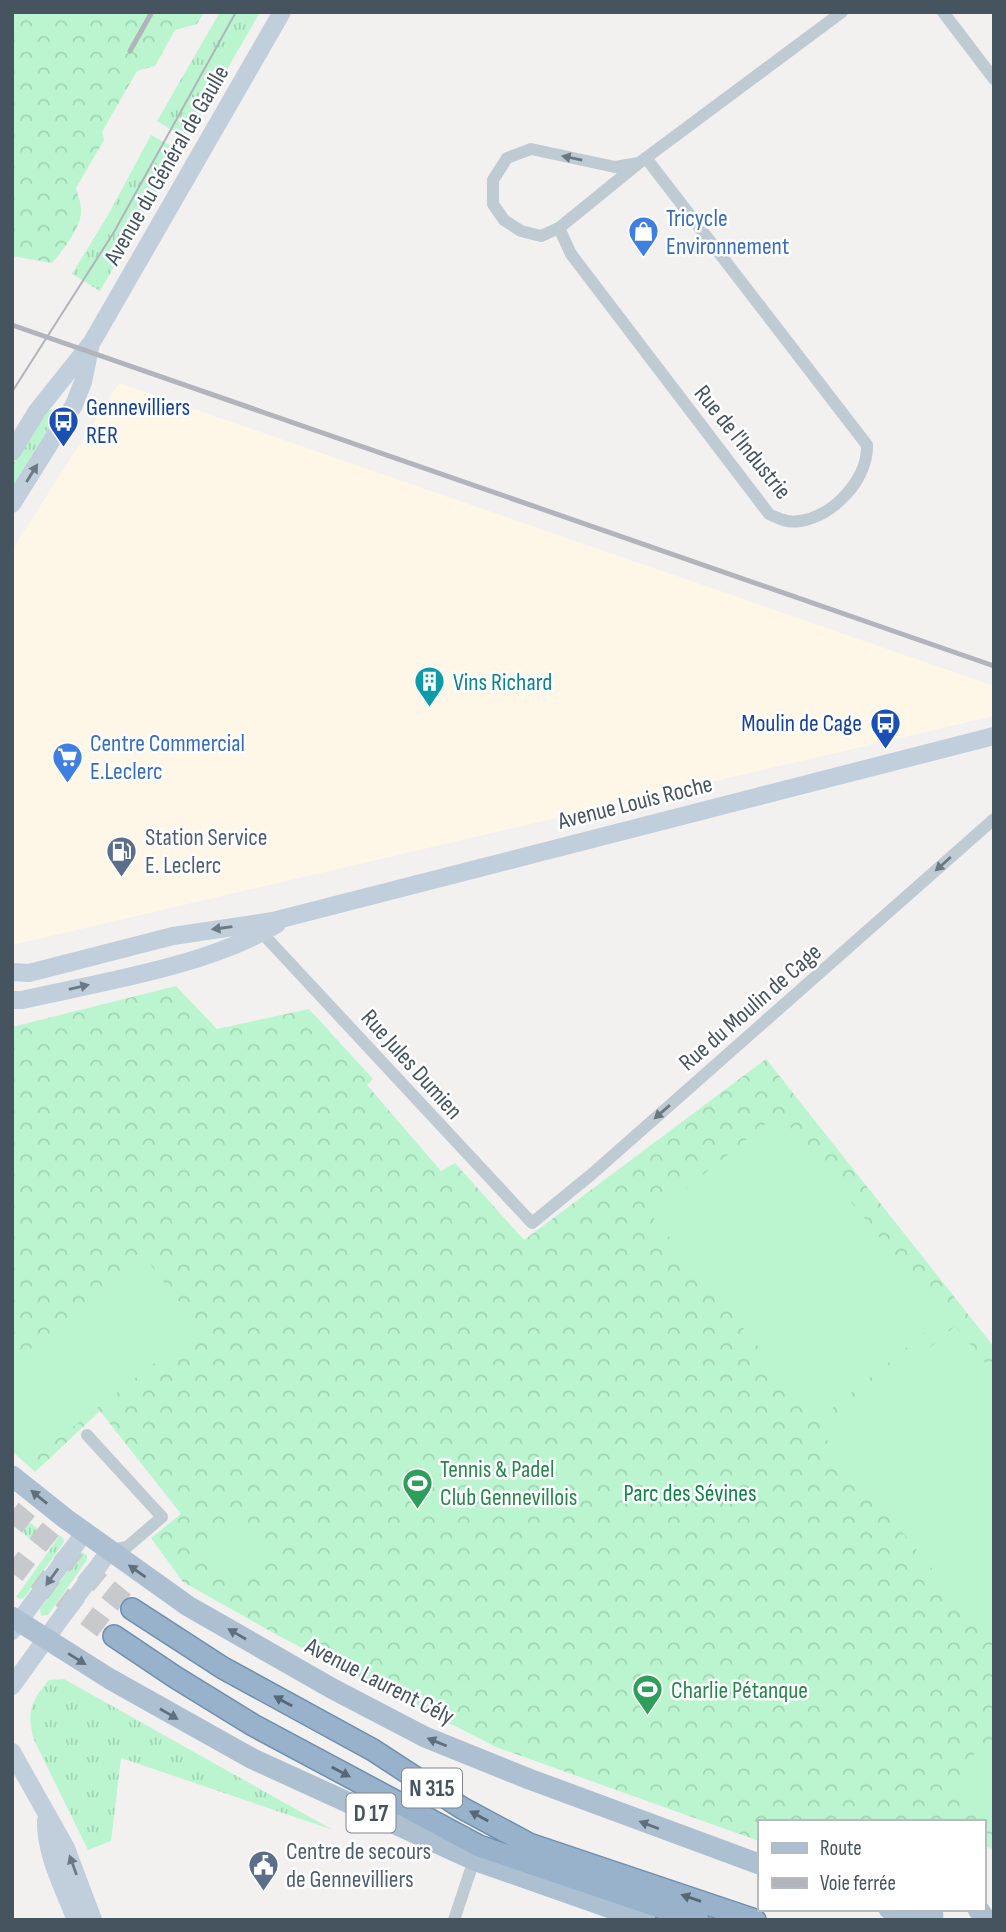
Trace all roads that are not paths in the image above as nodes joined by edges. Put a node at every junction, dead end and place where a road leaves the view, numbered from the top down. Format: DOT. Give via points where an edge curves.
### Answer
graph roads {
  1 [pos="282,12"];
  2 [pos="842,12"];
  3 [pos="943,12"];
  4 [pos="994,79"];
  5 [pos="643,161"];
  6 [pos="559,228"];
  7 [pos="92,342"];
  8 [pos="52,392"];
  9 [pos="74,405"];
  10 [pos="12,452"];
  11 [pos="12,504"];
  12 [pos="994,736"];
  13 [pos="994,819"];
  14 [pos="289,916"];
  15 [pos="262,933"];
  16 [pos="12,972"];
  17 [pos="12,1000"];
  18 [pos="532,1223"];
  19 [pos="87,1435"];
  20 [pos="12,1476"];
  21 [pos="85,1532"];
  22 [pos="110,1550"];
  23 [pos="132,1609"];
  24 [pos="14,1623"];
  25 [pos="114,1636"];
  26 [pos="45,1639"];
  27 [pos="12,1686"];
  28 [pos="12,1752"];
  29 [pos="47,1814"];
  30 [pos="474,1860"];
  31 [pos="758,1864"];
  32 [pos="904,1911"];
  33 [pos="934,1915"];
  34 [pos="76,1920"];
  35 [pos="93,1920"];
  36 [pos="454,1920"];
  37 [pos="645,1920"];
  38 [pos="698,1920"];
  39 [pos="755,1920"];
  1 -- 7 [label="main road, Avenue du Général de Gaulle"];
  2 -- 5 [label="street"];
  3 -- 4 [label="street"];
  5 -- 6 [label="street"];
  5 -- 6 [label="street, one-way" via="615,167 531,149 507,158 493,180 493,204 504,220 541,236"];
  5 -- 6 [label="street, Rue de l'Industrie" via="867,445 868,460 853,487 828,510 801,522 769,514 570,254"];
  7 -- 8 [label="main road, Avenue du Général de Gaulle"];
  7 -- 9 [label="main road, Avenue du Général de Gaulle"];
  8 -- 9 [label="main road"];
  8 -- 10 [label="main road, Avenue du Général de Gaulle"];
  11 -- 9 [label="main road, Avenue du Général de Gaulle, one-way"];
  12 -- 14 [label="main road, Avenue Louis Roche"];
  13 -- 18 [label="street, Rue du Moulin de Cage, one-way"];
  14 -- 15 [label="main road, Avenue Louis Roche"];
  14 -- 16 [label="main road, Avenue Louis Roche, one-way" via="197,931 29,972"];
  17 -- 15 [label="main road, Avenue Louis Roche, one-way" via="205,956"];
  15 -- 18 [label="street, Rue Jules Dumien"];
  19 -- 22 [label="street" via="162,1517 127,1547"];
  21 -- 20 [label="main road, Avenue Laurent Cély, one-way"];
  21 -- 22 [label="main road, Avenue Laurent Cély"];
  21 -- 24 [label="main road, one-way"];
  22 -- 26 [label="main road"];
  31 -- 22 [label="main road, Avenue Laurent Cély, one-way" via="425,1737 188,1606"];
  39 -- 23 [label="highway, N 315, one-way" via="529,1844 462,1808 373,1750 223,1668"];
  24 -- 26 [label="main road, D 17"];
  25 -- 38 [label="highway, N 315, one-way" via="254,1725 479,1846"];
  26 -- 27 [label="main road"];
  26 -- 30 [label="main road, D 17, one-way" via="253,1759"];
  28 -- 29 [label="main road"];
  29 -- 34 [label="main road" via="46,1830"];
  35 -- 29 [label="main road, one-way" via="66,1848"];
  30 -- 36 [label="street"];
  30 -- 37 [label="main road, D 17"];
  32 -- 33 [label="main road"];
}
